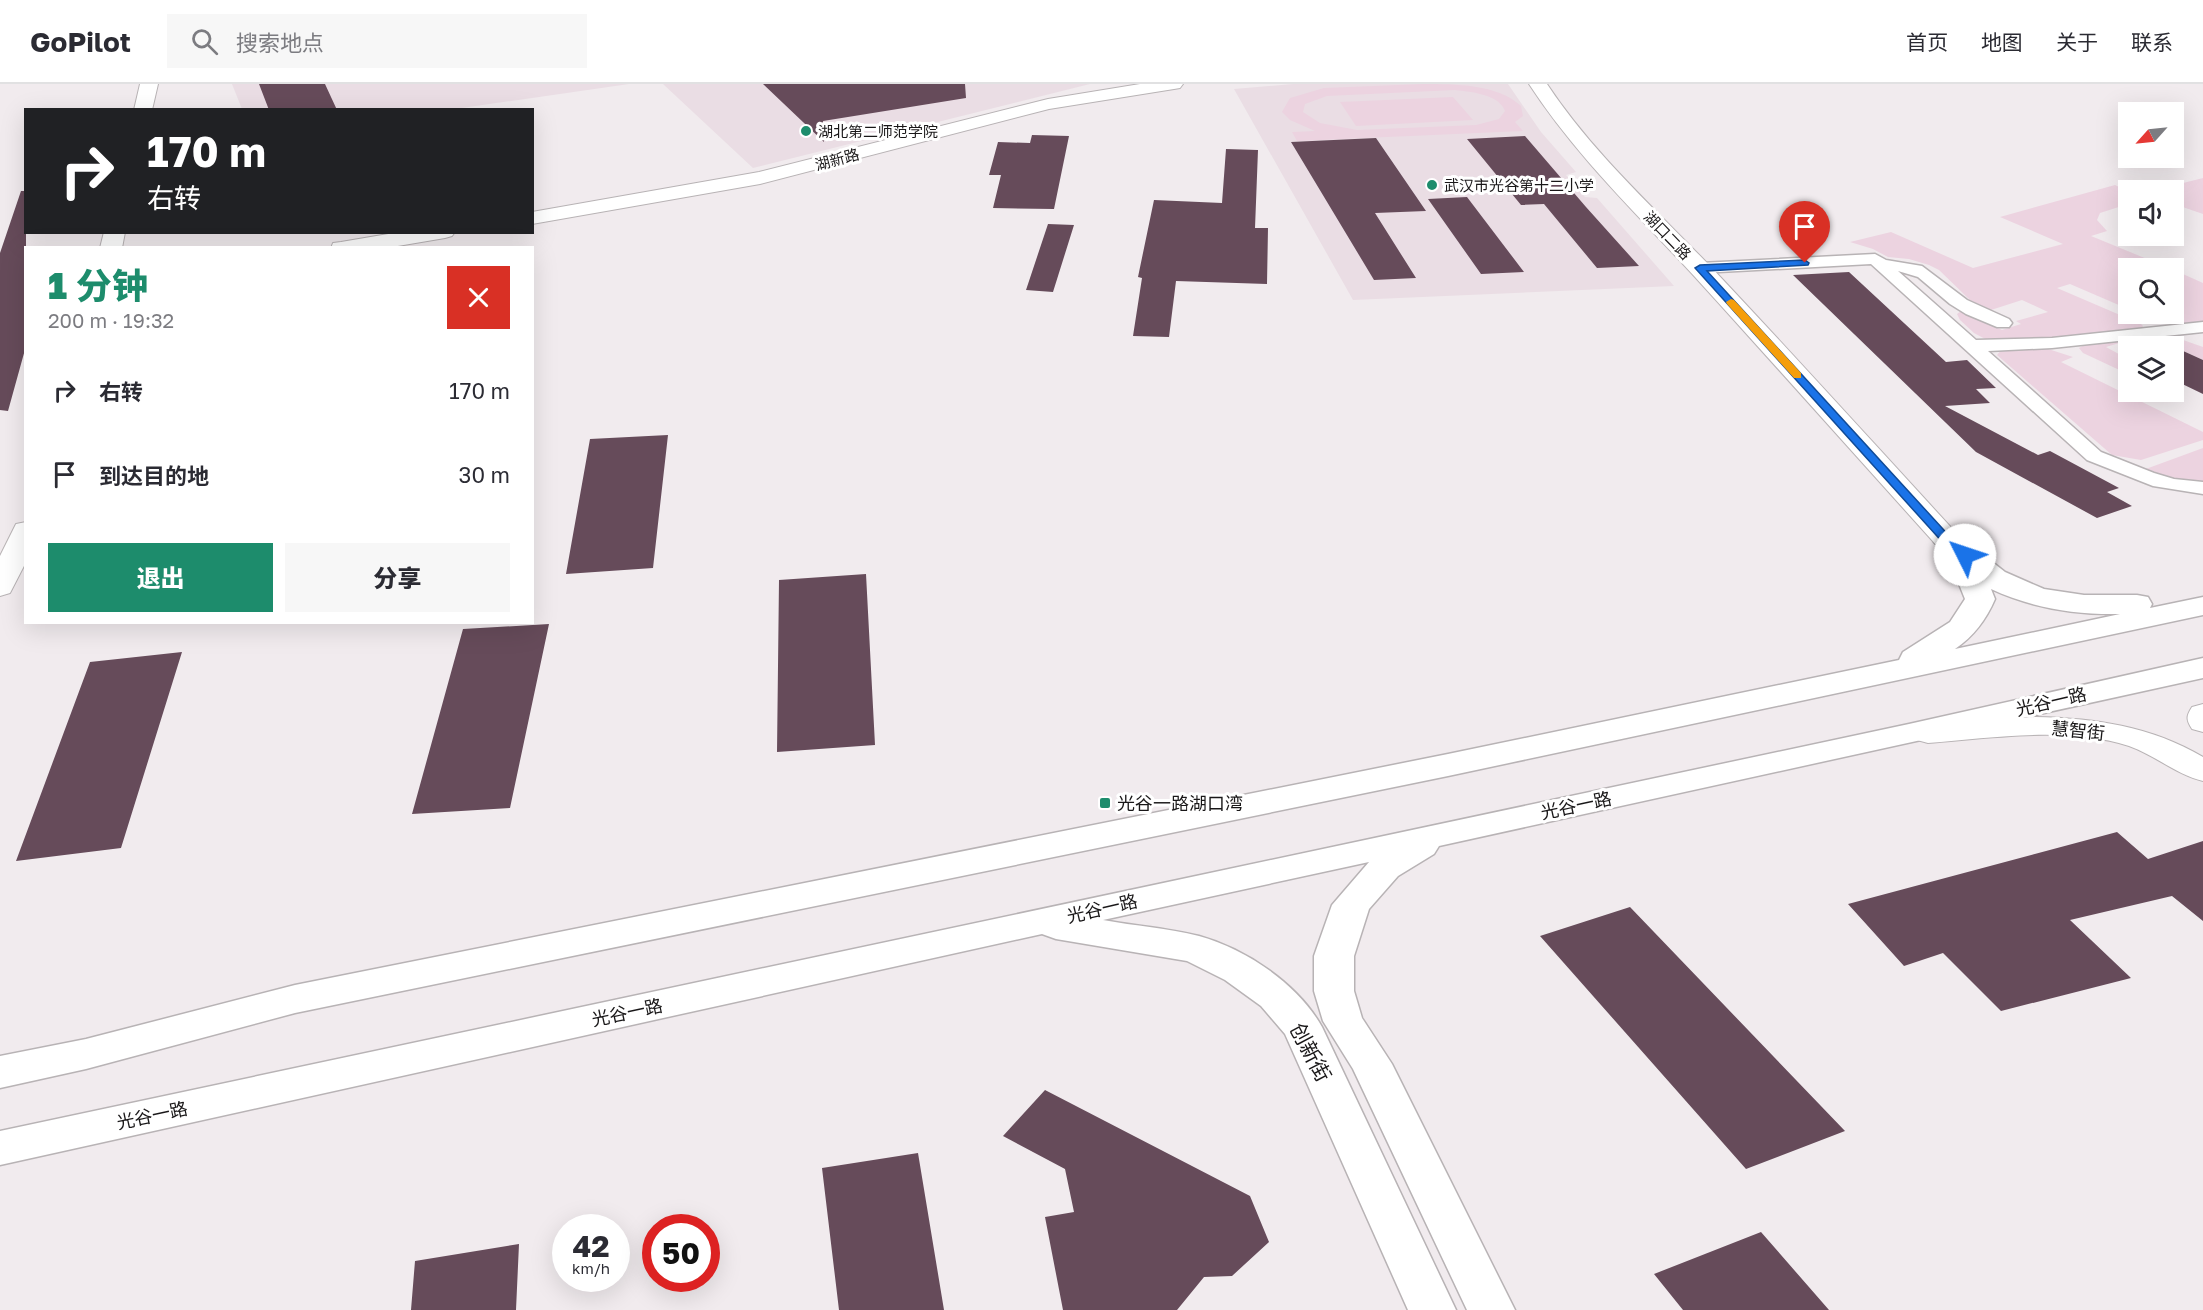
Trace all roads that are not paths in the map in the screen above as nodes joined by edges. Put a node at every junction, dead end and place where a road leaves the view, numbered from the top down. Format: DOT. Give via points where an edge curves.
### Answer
graph roads {
  1 [pos="149,84"];
  2 [pos="1174,84"];
  3 [pos="1538,84"];
  4 [pos="143,108"];
  5 [pos="534,218"];
  6 [pos="432,234"];
  7 [pos="354,246"];
  8 [pos="1882,265"];
  9 [pos="1700,268"];
  10 [pos="2003,323"];
  11 [pos="2203,327"];
  12 [pos="1971,346"];
  13 [pos="2203,488"];
  14 [pos="24,534"];
  15 [pos="1949,542"];
  16 [pos="0,587"];
  17 [pos="2203,600"];
  18 [pos="2203,606"];
  19 [pos="2203,668"];
  20 [pos="1890,673"];
  21 [pos="2203,714"];
  22 [pos="2203,722"];
  23 [pos="1909,734"];
  24 [pos="2203,771"];
  25 [pos="1445,833"];
  26 [pos="1037,923"];
  27 [pos="0,1054"];
  28 [pos="86,1054"];
  29 [pos="0,1072"];
  30 [pos="0,1092"];
  31 [pos="0,1134"];
  32 [pos="55,1136"];
  33 [pos="0,1149"];
  34 [pos="0,1167"];
  35 [pos="1432,1310"];
  36 [pos="1491,1310"];
  1 -- 4 [label="street"];
  2 -- 5 [label="street, 湖新路" via="1048,104 760,178"];
  3 -- 9 [label="street, 湖口二路" via="1577,137"];
  6 -- 7 [label="street"];
  8 -- 9 [label="street" via="1875,259"];
  8 -- 10 [label="street" via="1916,269 1933,278 1958,301"];
  8 -- 12 [label="street"];
  9 -- 15 [label="street, 湖口二路"];
  11 -- 12 [label="street" via="2052,343"];
  12 -- 13 [label="street" via="2094,456 2154,480"];
  14 -- 16 [label="street"];
  15 -- 17 [label="main road" via="1999,581 2025,593 2066,603 2097,607"];
  15 -- 20 [label="main road" via="1980,599 1973,617 1960,631"];
  18 -- 20 [label="main road"];
  19 -- 23 [label="main road, 光谷一路"];
  20 -- 28 [label="main road" via="295,999"];
  21 -- 22 [label="street"];
  23 -- 24 [label="street, 慧智街" via="2011,726 2101,730 2172,751"];
  23 -- 25 [label="main road, 光谷一路"];
  25 -- 26 [label="main road, 光谷一路"];
  25 -- 36 [label="main road" via="1385,867 1351,905 1334,956 1334,992 1343,1021 1371,1064"];
  26 -- 32 [label="main road, 光谷一路"];
  26 -- 35 [label="main road, 创新街" via="1196,949 1239,970 1275,996 1302,1027"];
  27 -- 28 [label="main road"];
  28 -- 29 [label="main road"];
  28 -- 30 [label="main road"];
  31 -- 32 [label="main road"];
  32 -- 33 [label="main road, 光谷一路"];
  32 -- 34 [label="main road"];
}
